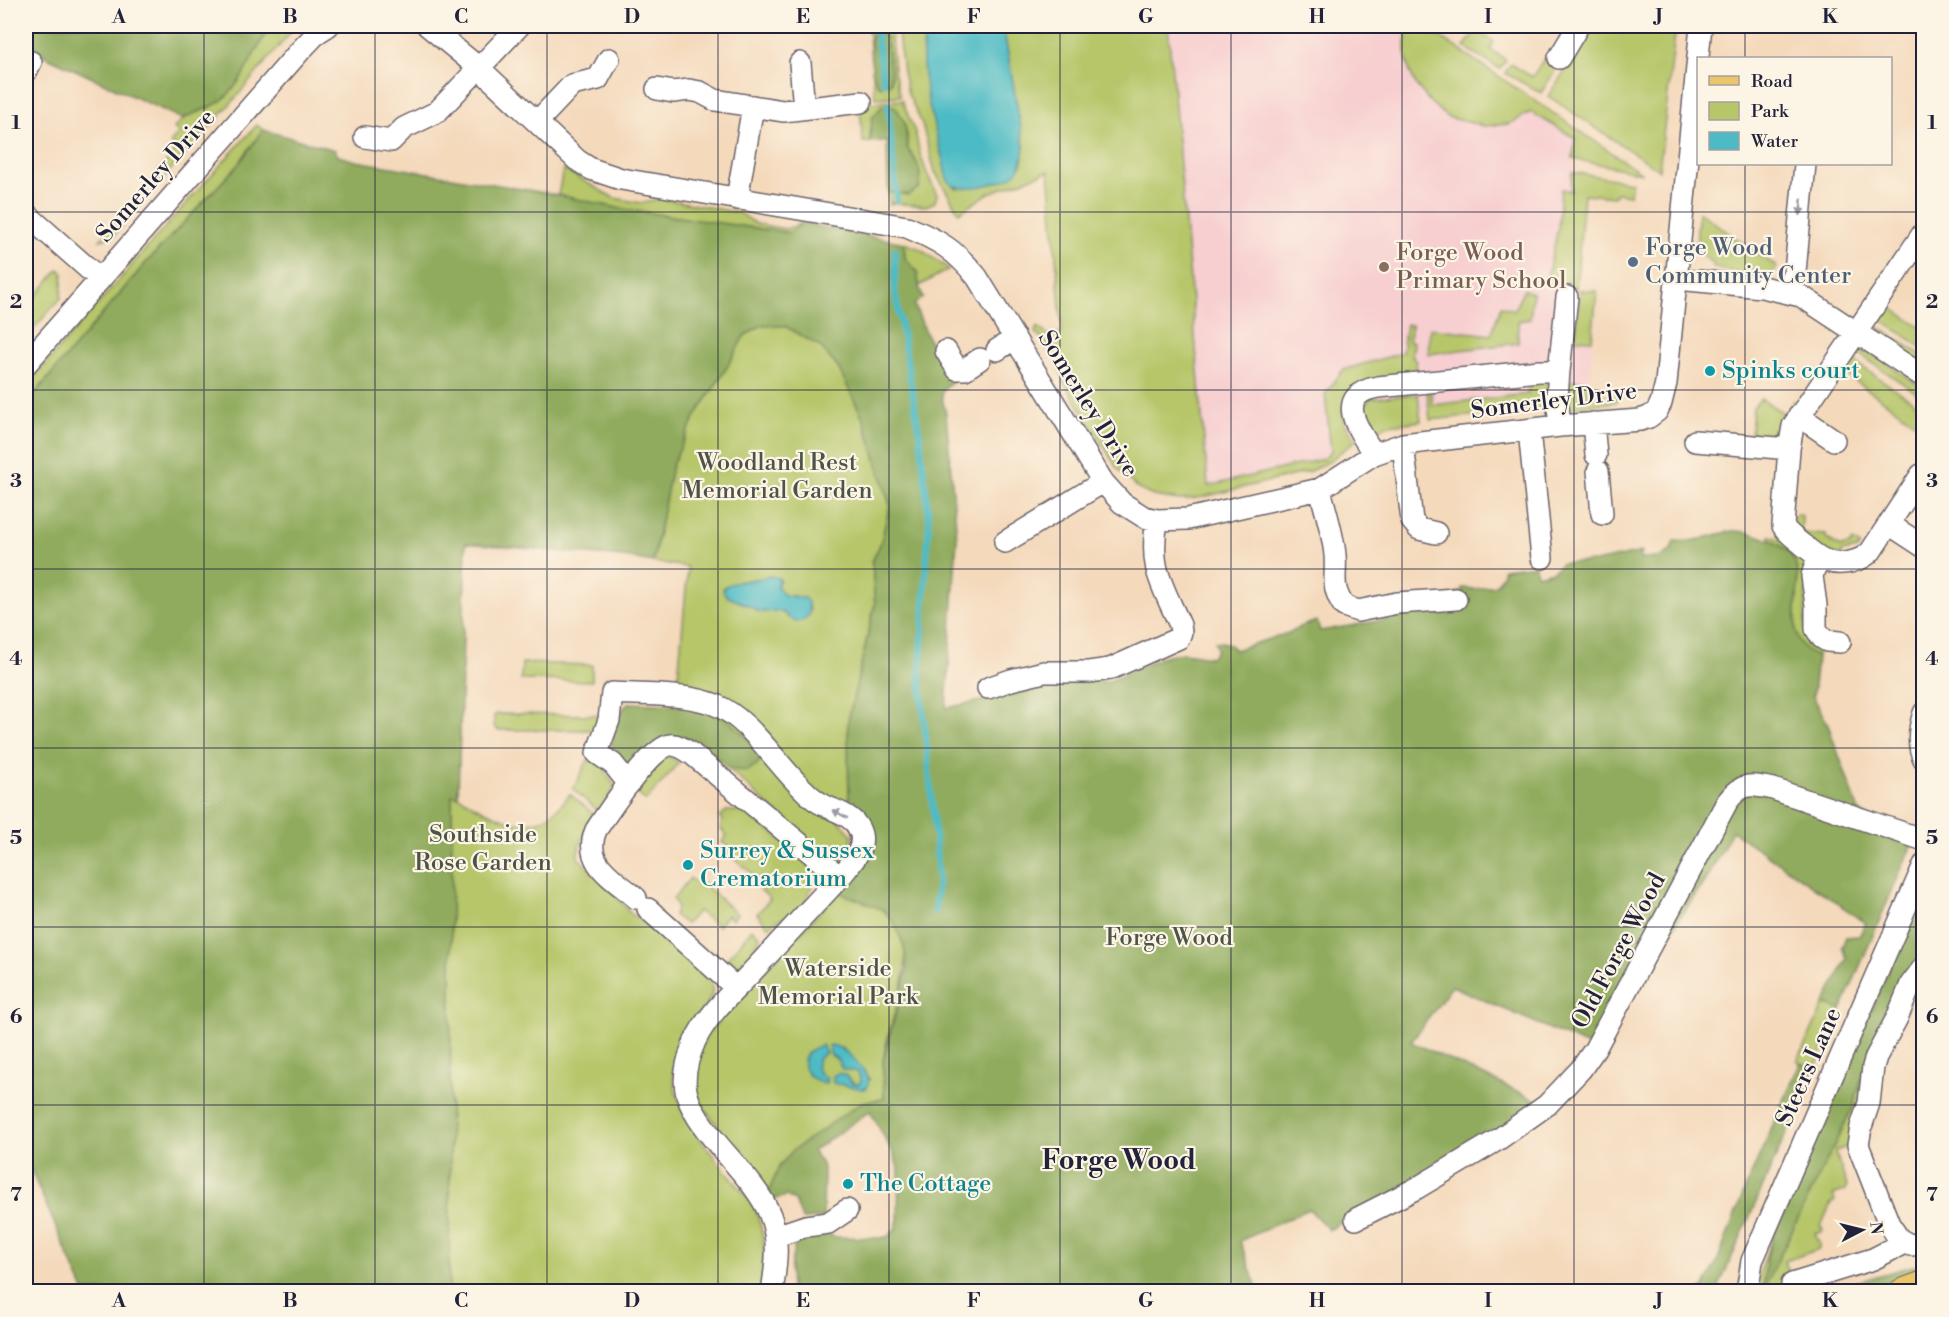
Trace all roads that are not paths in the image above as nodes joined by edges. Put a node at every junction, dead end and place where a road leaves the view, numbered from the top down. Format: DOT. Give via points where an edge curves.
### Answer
graph roads {
  1 [pos="328,26"];
  2 [pos="428,26"];
  3 [pos="519,26"];
  4 [pos="1576,26"];
  5 [pos="1701,26"];
  6 [pos="1698,57"];
  7 [pos="1559,58"];
  8 [pos="609,59"];
  9 [pos="800,63"];
  10 [pos="478,68"];
  11 [pos="1697,72"];
  12 [pos="657,89"];
  13 [pos="861,102"];
  14 [pos="753,106"];
  15 [pos="804,108"];
  16 [pos="537,122"];
  17 [pos="365,137"];
  18 [pos="1804,165"];
  19 [pos="736,199"];
  20 [pos="27,219"];
  21 [pos="1923,232"];
  22 [pos="100,279"];
  23 [pos="1677,279"];
  24 [pos="1785,291"];
  25 [pos="1567,297"];
  26 [pos="1856,331"];
  27 [pos="1015,338"];
  28 [pos="946,351"];
  29 [pos="26,364"];
  30 [pos="1559,371"];
  31 [pos="1923,377"];
  32 [pos="1799,416"];
  33 [pos="1593,423"];
  34 [pos="1560,426"];
  35 [pos="1529,430"];
  36 [pos="1834,440"];
  37 [pos="1695,441"];
  38 [pos="1403,444"];
  39 [pos="1789,449"];
  40 [pos="1374,454"];
  41 [pos="1921,475"];
  42 [pos="1103,482"];
  43 [pos="1320,489"];
  44 [pos="1602,514"];
  45 [pos="1157,520"];
  46 [pos="1889,524"];
  47 [pos="1437,533"];
  48 [pos="1005,542"];
  49 [pos="1923,547"];
  50 [pos="1818,557"];
  51 [pos="1542,558"];
  52 [pos="1456,599"];
  53 [pos="1840,642"];
  54 [pos="988,688"];
  55 [pos="1923,713"];
  56 [pos="1923,759"];
  57 [pos="629,784"];
  58 [pos="1923,840"];
  59 [pos="1923,866"];
  60 [pos="840,877"];
  61 [pos="1923,967"];
  62 [pos="736,988"];
  63 [pos="847,1210"];
  64 [pos="1356,1219"];
  65 [pos="776,1236"];
  66 [pos="1914,1244"];
  67 [pos="1752,1261"];
  68 [pos="1792,1284"];
  69 [pos="1923,1284"];
  70 [pos="772,1292"];
  71 [pos="1736,1292"];
  72 [pos="1747,1292"];
  73 [pos="1902,1292"];
  1 -- 22 [label="street, Somerley Drive" via="299,52"];
  2 -- 10 [label="street, Somerley Drive"];
  3 -- 10 [label="street"];
  4 -- 7 [label="street"];
  5 -- 6 [label="street, Somerley Drive"];
  8 -- 16 [label="street" via="598,79 572,85"];
  9 -- 15 [label="street"];
  10 -- 16 [label="street, Somerley Drive"];
  10 -- 17 [label="street" via="437,112 404,128 394,139 387,142"];
  11 -- 23 [label="street, Somerley Drive"];
  12 -- 14 [label="street" via="689,90 715,100"];
  13 -- 15 [label="street"];
  14 -- 15 [label="street" via="787,111"];
  14 -- 19 [label="street"];
  16 -- 19 [label="street, Somerley Drive" via="591,169 621,179"];
  18 -- 24 [label="street, one-way" via="1795,272"];
  19 -- 27 [label="street, Somerley Drive" via="906,227 942,243 977,277"];
  20 -- 22 [label="street"];
  21 -- 26 [label="street"];
  22 -- 29 [label="street, Somerley Drive"];
  23 -- 24 [label="street"];
  23 -- 33 [label="street, Somerley Drive" via="1666,383 1657,411 1640,420"];
  24 -- 26 [label="street" via="1816,304"];
  25 -- 30 [label="street"];
  26 -- 31 [label="street"];
  26 -- 32 [label="street"];
  27 -- 28 [label="street" via="965,369 957,369"];
  27 -- 42 [label="street, Somerley Drive"];
  30 -- 34 [label="street"];
  30 -- 40 [label="street" via="1539,370 1364,391 1354,402 1354,424"];
  32 -- 36 [label="street"];
  32 -- 39 [label="street"];
  33 -- 34 [label="street, Somerley Drive"];
  33 -- 44 [label="street"];
  34 -- 35 [label="street, Somerley Drive"];
  35 -- 38 [label="street, Somerley Drive"];
  35 -- 51 [label="street"];
  37 -- 39 [label="street"];
  38 -- 40 [label="street, Somerley Drive"];
  38 -- 47 [label="street" via="1412,521 1419,530"];
  39 -- 50 [label="street" via="1783,526"];
  40 -- 43 [label="street, Somerley Drive"];
  41 -- 46 [label="street"];
  42 -- 45 [label="street, Somerley Drive" via="1133,511"];
  42 -- 48 [label="street"];
  43 -- 45 [label="street, Somerley Drive" via="1202,517"];
  43 -- 52 [label="street" via="1336,556 1336,592 1344,606 1358,611 1397,603"];
  45 -- 54 [label="street" via="1156,572 1180,625 1179,638 1110,669 1044,672"];
  46 -- 49 [label="street"];
  46 -- 50 [label="street" via="1866,556 1833,563"];
  50 -- 53 [label="street" via="1812,576 1816,630 1827,641"];
  55 -- 56 [label="street" via="1919,748"];
  57 -- 60 [label="street" via="664,747 685,749"];
  60 -- 57 [label="street, one-way" via="857,856 860,829 804,791 731,713 714,704 612,693 609,720 597,753 607,758"];
  57 -- 62 [label="street" via="596,830 591,849 594,859"];
  58 -- 64 [label="street, Old Forge Wood" via="1773,789 1744,785 1735,791 1581,1070 1547,1105 1499,1139"];
  59 -- 67 [label="street, Steers Lane"];
  60 -- 62 [label="street"];
  61 -- 66 [label="street" via="1876,1057 1858,1145 1889,1224 1899,1239"];
  62 -- 65 [label="street" via="718,1006 696,1039 687,1065 687,1094 705,1127 762,1199"];
  63 -- 65 [label="street" via="828,1223"];
  65 -- 70 [label="street"];
  66 -- 68 [label="street"];
  67 -- 71 [label="street"];
  67 -- 72 [label="street, Steers Lane"];
  69 -- 73 [label="main road"];
}
